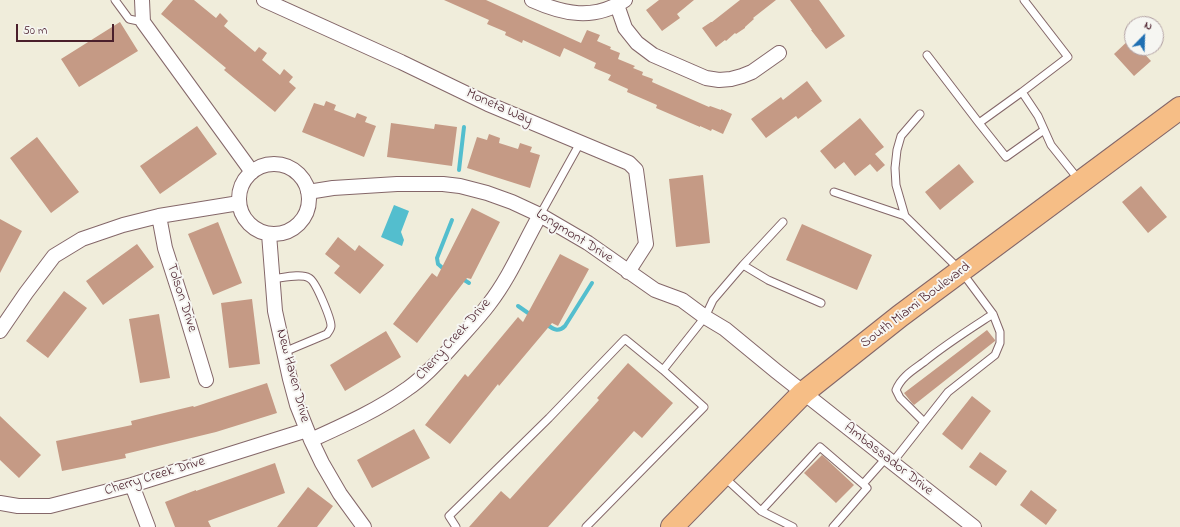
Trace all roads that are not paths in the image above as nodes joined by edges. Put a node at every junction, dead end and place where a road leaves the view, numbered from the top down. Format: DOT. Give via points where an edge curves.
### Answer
graph roads {
  1 [pos="115,0"];
  2 [pos="142,0"];
  3 [pos="264,0"];
  4 [pos="532,0"];
  5 [pos="1024,0"];
  6 [pos="621,3"];
  7 [pos="143,22"];
  8 [pos="779,53"];
  9 [pos="927,55"];
  10 [pos="1022,92"];
  11 [pos="1180,108"];
  12 [pos="920,114"];
  13 [pos="979,123"];
  14 [pos="1044,130"];
  15 [pos="580,143"];
  16 [pos="252,172"];
  17 [pos="1081,182"];
  18 [pos="308,192"];
  19 [pos="834,192"];
  20 [pos="239,203"];
  21 [pos="540,215"];
  22 [pos="159,216"];
  23 [pos="905,216"];
  24 [pos="783,222"];
  25 [pos="269,234"];
  26 [pos="743,265"];
  27 [pos="961,270"];
  28 [pos="628,272"];
  29 [pos="272,279"];
  30 [pos="821,303"];
  31 [pos="993,314"];
  32 [pos="705,317"];
  33 [pos="0,331"];
  34 [pos="284,352"];
  35 [pos="663,370"];
  36 [pos="206,380"];
  37 [pos="803,393"];
  38 [pos="924,422"];
  39 [pos="309,435"];
  40 [pos="889,460"];
  41 [pos="722,476"];
  42 [pos="863,484"];
  43 [pos="132,485"];
  44 [pos="0,503"];
  45 [pos="761,511"];
  46 [pos="363,526"];
  47 [pos="148,527"];
  48 [pos="456,527"];
  49 [pos="586,527"];
  50 [pos="672,527"];
  51 [pos="794,527"];
  52 [pos="833,527"];
  53 [pos="974,527"];
  1 -- 7 [label="lane" via="129,19"];
  2 -- 7 [label="street"];
  3 -- 15 [label="street, Moneta Way" via="488,104"];
  4 -- 6 [label="street" via="560,11 579,14"];
  5 -- 10 [label="lane" via="1068,56"];
  6 -- 8 [label="street" via="626,28 637,43 653,55 706,78 719,80 742,76"];
  7 -- 16 [label="street"];
  9 -- 13 [label="lane"];
  10 -- 13 [label="lane"];
  10 -- 14 [label="lane"];
  11 -- 17 [label="main road, South Miami Boulevard"];
  12 -- 23 [label="lane" via="901,136 897,150 896,185"];
  13 -- 14 [label="lane" via="1006,157"];
  14 -- 17 [label="lane" via="1051,145"];
  15 -- 21 [label="lane"];
  15 -- 28 [label="street, Moneta Way" via="629,163 636,170 646,244"];
  16 -- 18 [label="street" via="262,166 285,166 296,172 304,181"];
  16 -- 20 [label="street" via="244,181"];
  17 -- 27 [label="main road, South Miami Boulevard"];
  18 -- 21 [label="street, Longmont Drive" via="398,184 443,184 487,193"];
  18 -- 25 [label="street" via="309,203 300,223 291,230"];
  19 -- 23 [label="lane"];
  20 -- 22 [label="street"];
  20 -- 25 [label="street" via="242,214 249,224"];
  21 -- 28 [label="street, Longmont Drive" via="588,243"];
  21 -- 39 [label="street, Cherry Creek Drive" via="489,304 428,372 408,389 355,420"];
  22 -- 33 [label="street" via="123,224 82,239 54,256"];
  22 -- 36 [label="street, Tolson Drive" via="164,248"];
  23 -- 27 [label="lane"];
  24 -- 26 [label="lane"];
  25 -- 29 [label="street, New Haven Drive"];
  26 -- 30 [label="lane" via="768,280"];
  26 -- 32 [label="lane" via="713,300"];
  27 -- 31 [label="lane"];
  27 -- 37 [label="main road, South Miami Boulevard"];
  28 -- 32 [label="street, Longmont Drive" via="655,290 682,300"];
  29 -- 34 [label="street, New Haven Drive" via="275,311"];
  29 -- 34 [label="lane" via="301,276 310,278 315,284 330,321 331,328 327,334"];
  31 -- 38 [label="lane" via="1000,332 1000,343 994,355 948,392"];
  31 -- 38 [label="lane" via="939,350 898,384 896,390 900,398"];
  32 -- 35 [label="lane"];
  32 -- 37 [label="street, Longmont Drive" via="724,329"];
  34 -- 39 [label="street, New Haven Drive" via="297,404"];
  35 -- 48 [label="lane" via="625,339 449,516"];
  35 -- 49 [label="lane" via="704,407"];
  37 -- 40 [label="street, Ambassador Drive"];
  37 -- 41 [label="main road, South Miami Boulevard"];
  38 -- 40 [label="lane"];
  39 -- 43 [label="street, Cherry Creek Drive"];
  39 -- 46 [label="street, New Haven Drive" via="340,494"];
  40 -- 42 [label="lane"];
  40 -- 53 [label="street, Ambassador Drive"];
  41 -- 45 [label="lane"];
  41 -- 50 [label="main road, South Miami Boulevard"];
  42 -- 45 [label="lane" via="820,447"];
  42 -- 52 [label="lane" via="868,488"];
  43 -- 44 [label="street, Cherry Creek Drive" via="50,506"];
  43 -- 47 [label="street"];
  45 -- 51 [label="lane"];
}
